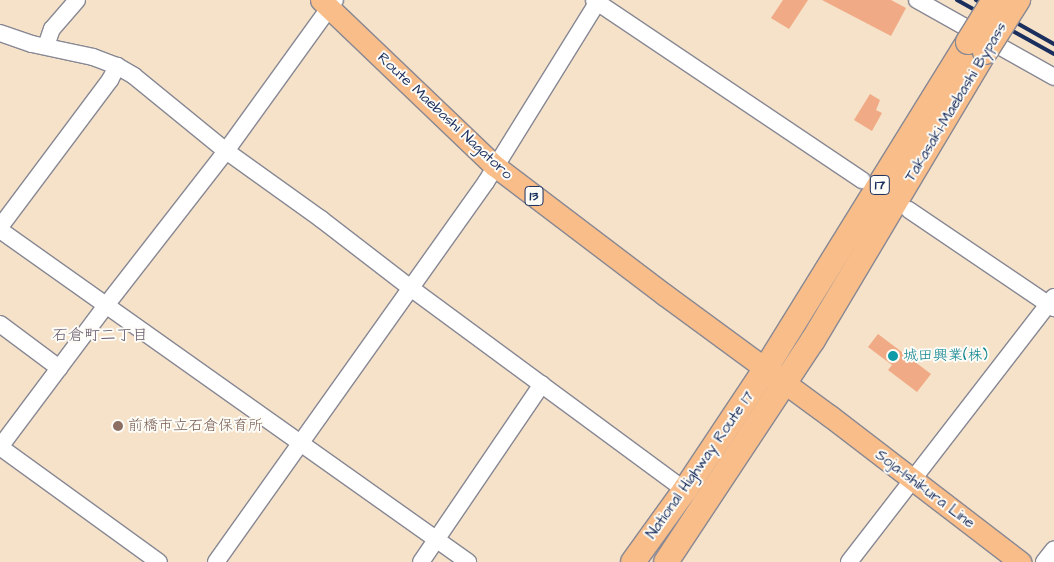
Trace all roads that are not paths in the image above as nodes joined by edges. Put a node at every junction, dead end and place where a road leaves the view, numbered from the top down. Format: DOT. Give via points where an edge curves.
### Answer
graph roads {
  1 [pos="78,0"];
  2 [pos="917,0"];
  3 [pos="994,0"];
  4 [pos="1018,0"];
  5 [pos="596,1"];
  6 [pos="328,3"];
  7 [pos="0,33"];
  8 [pos="46,46"];
  9 [pos="976,47"];
  10 [pos="117,66"];
  11 [pos="1054,77"];
  12 [pos="226,151"];
  13 [pos="495,166"];
  14 [pos="862,180"];
  15 [pos="909,210"];
  16 [pos="0,229"];
  17 [pos="412,288"];
  18 [pos="1052,303"];
  19 [pos="107,304"];
  20 [pos="0,324"];
  21 [pos="59,368"];
  22 [pos="776,375"];
  23 [pos="542,384"];
  24 [pos="301,445"];
  25 [pos="0,447"];
  26 [pos="913,480"];
  27 [pos="685,490"];
  28 [pos="436,540"];
  29 [pos="1054,549"];
  30 [pos="670,561"];
  31 [pos="158,562"];
  32 [pos="216,562"];
  33 [pos="421,562"];
  34 [pos="468,562"];
  35 [pos="633,562"];
  36 [pos="849,562"];
  37 [pos="1020,562"];
  38 [pos="1044,562"];
  1 -- 8 [label="street" via="52,29"];
  2 -- 11 [label="street"];
  3 -- 9 [label="highway, Takasaki-Maebashi Bypass / 17, bridge"];
  4 -- 9 [label="highway, Takasaki-Maebashi Bypass / 17, bridge"];
  5 -- 13 [label="street"];
  5 -- 14 [label="street"];
  6 -- 12 [label="street"];
  6 -- 13 [label="main road, Route Maebashi Nagatoro / 13"];
  7 -- 8 [label="street"];
  8 -- 10 [label="street" via="75,51"];
  9 -- 22 [label="highway, Takasaki-Maebashi Bypass / 17" via="813,340"];
  10 -- 12 [label="street" via="134,76"];
  10 -- 16 [label="street"];
  12 -- 17 [label="street"];
  12 -- 19 [label="street"];
  13 -- 17 [label="street"];
  13 -- 22 [label="main road, Route Maebashi Nagatoro / 13"];
  15 -- 18 [label="street"];
  16 -- 19 [label="street"];
  17 -- 23 [label="street"];
  17 -- 24 [label="street"];
  18 -- 26 [label="street"];
  19 -- 21 [label="street"];
  19 -- 24 [label="street"];
  20 -- 21 [label="street"];
  21 -- 25 [label="street"];
  22 -- 26 [label="main road, Route Maebashi Nagatoro"];
  22 -- 27 [label="highway, National Highway Route 17 / 17"];
  22 -- 30 [label="highway, National Highway Route 17 / 17"];
  23 -- 27 [label="street"];
  23 -- 28 [label="street"];
  24 -- 28 [label="street"];
  24 -- 32 [label="street"];
  25 -- 31 [label="street"];
  26 -- 36 [label="street"];
  26 -- 37 [label="main road, Soja-Ishikura Line"];
  27 -- 35 [label="highway, National Highway Route 17 / 17"];
  28 -- 33 [label="street"];
  28 -- 34 [label="street"];
  29 -- 38 [label="street"];
}
